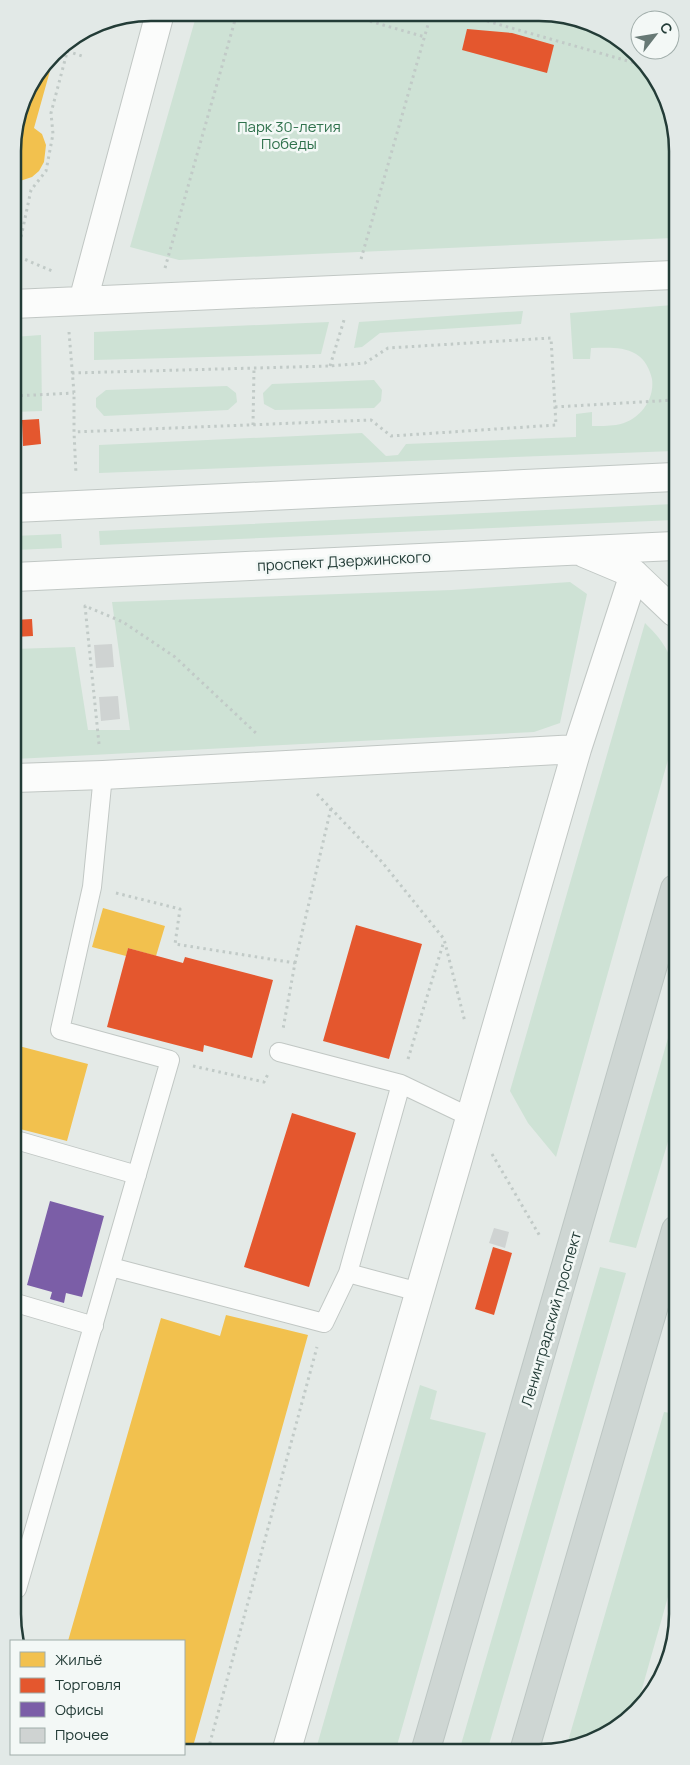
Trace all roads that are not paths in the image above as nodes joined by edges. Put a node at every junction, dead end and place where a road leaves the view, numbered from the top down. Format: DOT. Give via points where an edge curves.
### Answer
graph roads {
  1 [pos="157,22"];
  2 [pos="669,275"];
  3 [pos="75,301"];
  4 [pos="22,304"];
  5 [pos="669,477"];
  6 [pos="22,508"];
  7 [pos="669,546"];
  8 [pos="578,551"];
  9 [pos="634,574"];
  10 [pos="22,576"];
  11 [pos="669,607"];
  12 [pos="578,749"];
  13 [pos="103,775"];
  14 [pos="22,778"];
  15 [pos="668,911"];
  16 [pos="279,1052"];
  17 [pos="401,1084"];
  18 [pos="470,1117"];
  19 [pos="21,1142"];
  20 [pos="137,1175"];
  21 [pos="668,1257"];
  22 [pos="111,1267"];
  23 [pos="348,1273"];
  24 [pos="419,1292"];
  25 [pos="21,1305"];
  26 [pos="94,1326"];
  27 [pos="21,1575"];
  28 [pos="288,1744"];
  29 [pos="427,1744"];
  30 [pos="526,1744"];
  1 -- 3 [label="street"];
  2 -- 3 [label="street"];
  3 -- 4 [label="street"];
  5 -- 6 [label="street"];
  7 -- 8 [label="street, проспект Дзержинского"];
  8 -- 9 [label="street"];
  8 -- 10 [label="street, проспект Дзержинского"];
  9 -- 11 [label="street"];
  9 -- 12 [label="street"];
  12 -- 13 [label="street"];
  12 -- 18 [label="street"];
  13 -- 14 [label="street"];
  13 -- 20 [label="lane" via="92,887 60,1030 170,1060"];
  15 -- 29 [label="main road, Ленинградский проспект"];
  16 -- 17 [label="lane"];
  17 -- 18 [label="lane"];
  17 -- 23 [label="lane"];
  18 -- 24 [label="street"];
  19 -- 20 [label="lane"];
  20 -- 22 [label="lane"];
  21 -- 30 [label="main road"];
  22 -- 23 [label="lane" via="324,1323"];
  22 -- 26 [label="lane"];
  23 -- 24 [label="lane"];
  24 -- 28 [label="street"];
  25 -- 26 [label="lane"];
  26 -- 27 [label="lane"];
}
